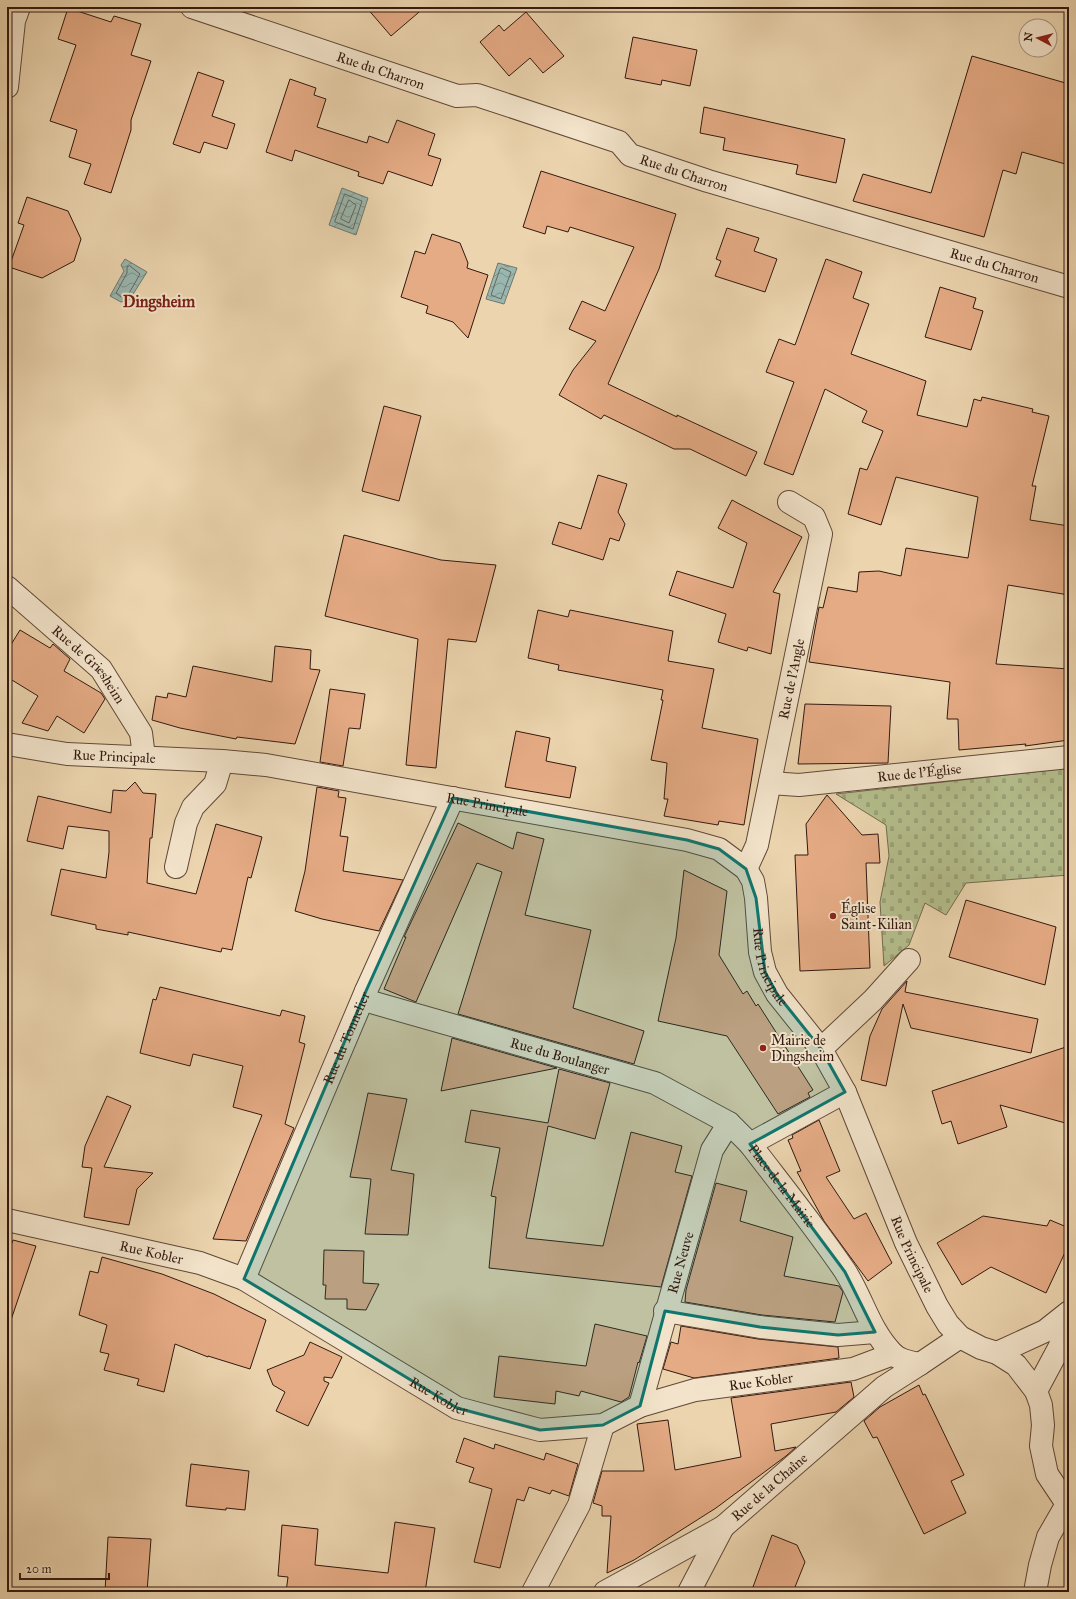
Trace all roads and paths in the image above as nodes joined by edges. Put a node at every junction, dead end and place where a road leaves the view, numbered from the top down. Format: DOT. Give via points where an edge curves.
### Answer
graph roads {
  1 [pos="19,7"];
  2 [pos="192,7"];
  3 [pos="7,87"];
  4 [pos="1069,288"];
  5 [pos="789,502"];
  6 [pos="7,587"];
  7 [pos="7,744"];
  8 [pos="1069,756"];
  9 [pos="144,757"];
  10 [pos="222,761"];
  11 [pos="770,783"];
  12 [pos="453,798"];
  13 [pos="176,867"];
  14 [pos="746,869"];
  15 [pos="909,960"];
  16 [pos="366,991"];
  17 [pos="821,1049"];
  18 [pos="845,1092"];
  19 [pos="729,1123"];
  20 [pos="750,1144"];
  21 [pos="7,1220"];
  22 [pos="244,1279"];
  23 [pos="666,1311"];
  24 [pos="1069,1312"];
  25 [pos="1069,1321"];
  26 [pos="875,1332"];
  27 [pos="960,1337"];
  28 [pos="1064,1349"];
  29 [pos="997,1353"];
  30 [pos="893,1354"];
  31 [pos="920,1364"];
  32 [pos="1036,1392"];
  33 [pos="640,1406"];
  34 [pos="603,1425"];
  35 [pos="1068,1506"];
  36 [pos="723,1526"];
  37 [pos="533,1592"];
  38 [pos="605,1592"];
  39 [pos="689,1592"];
  40 [pos="1035,1592"];
  1 -- 3 [label="street" via="14,21"];
  2 -- 4 [label="street, Rue du Charron" via="457,96 477,95 619,142 630,155 708,182"];
  5 -- 11 [label="street, Rue de l'Angle" via="814,517 821,534"];
  6 -- 9 [label="street, Rue de Griesheim" via="101,669 141,733"];
  7 -- 9 [label="street, Rue Principale" via="67,754"];
  8 -- 11 [label="street, Rue de l'Église" via="799,784"];
  9 -- 10 [label="street, Rue Principale"];
  10 -- 12 [label="street, Rue Principale" via="266,765"];
  10 -- 13 [label="street" via="215,784 193,807 186,823"];
  11 -- 14 [label="street, Rue de l'Angle" via="757,845"];
  12 -- 14 [label="street, Rue Principale" via="687,840 719,849"];
  12 -- 16 [label="street, Rue du Tonnelier"];
  14 -- 17 [label="street, Rue Principale" via="756,898 760,952 765,972 777,994"];
  15 -- 17 [label="street" via="873,1000"];
  16 -- 19 [label="street, Rue du Boulanger" via="364,1000 655,1083"];
  16 -- 22 [label="street, Rue du Tonnelier"];
  17 -- 18 [label="street, Rue Principale"];
  18 -- 20 [label="street, Place de la Mairie"];
  18 -- 27 [label="street, Rue Principale" via="906,1243 937,1306"];
  19 -- 20 [label="street, Rue du Boulanger"];
  19 -- 23 [label="street, Rue Neuve" via="712,1150"];
  20 -- 26 [label="street, Place de la Mairie" via="845,1272 861,1298"];
  21 -- 22 [label="street, Rue Kobler" via="200,1263"];
  22 -- 34 [label="street, Rue Kobler" via="457,1408 540,1430"];
  23 -- 26 [label="street" via="760,1327 838,1335"];
  23 -- 33 [label="street, Rue Neuve"];
  24 -- 29 [label="street" via="1045,1331"];
  25 -- 28 [label="street"];
  26 -- 30 [label="street, Place de la Mairie"];
  27 -- 29 [label="street, Rue Principale"];
  27 -- 31 [label="street, Rue de la Chaîne"];
  28 -- 32 [label="street"];
  29 -- 32 [label="street, Rue Principale" via="1016,1365"];
  30 -- 31 [label="street" via="907,1362"];
  30 -- 33 [label="street, Rue Kobler" via="853,1369 695,1390"];
  31 -- 36 [label="street, Rue de la Chaîne" via="884,1387"];
  32 -- 35 [label="street, Rue Principale" via="1041,1405 1041,1446 1047,1474"];
  33 -- 34 [label="street, Rue Kobler"];
  34 -- 37 [label="street" via="579,1505"];
  35 -- 40 [label="street" via="1048,1537"];
  36 -- 38 [label="street, Rue de la Chaîne"];
  36 -- 39 [label="street"];
}
